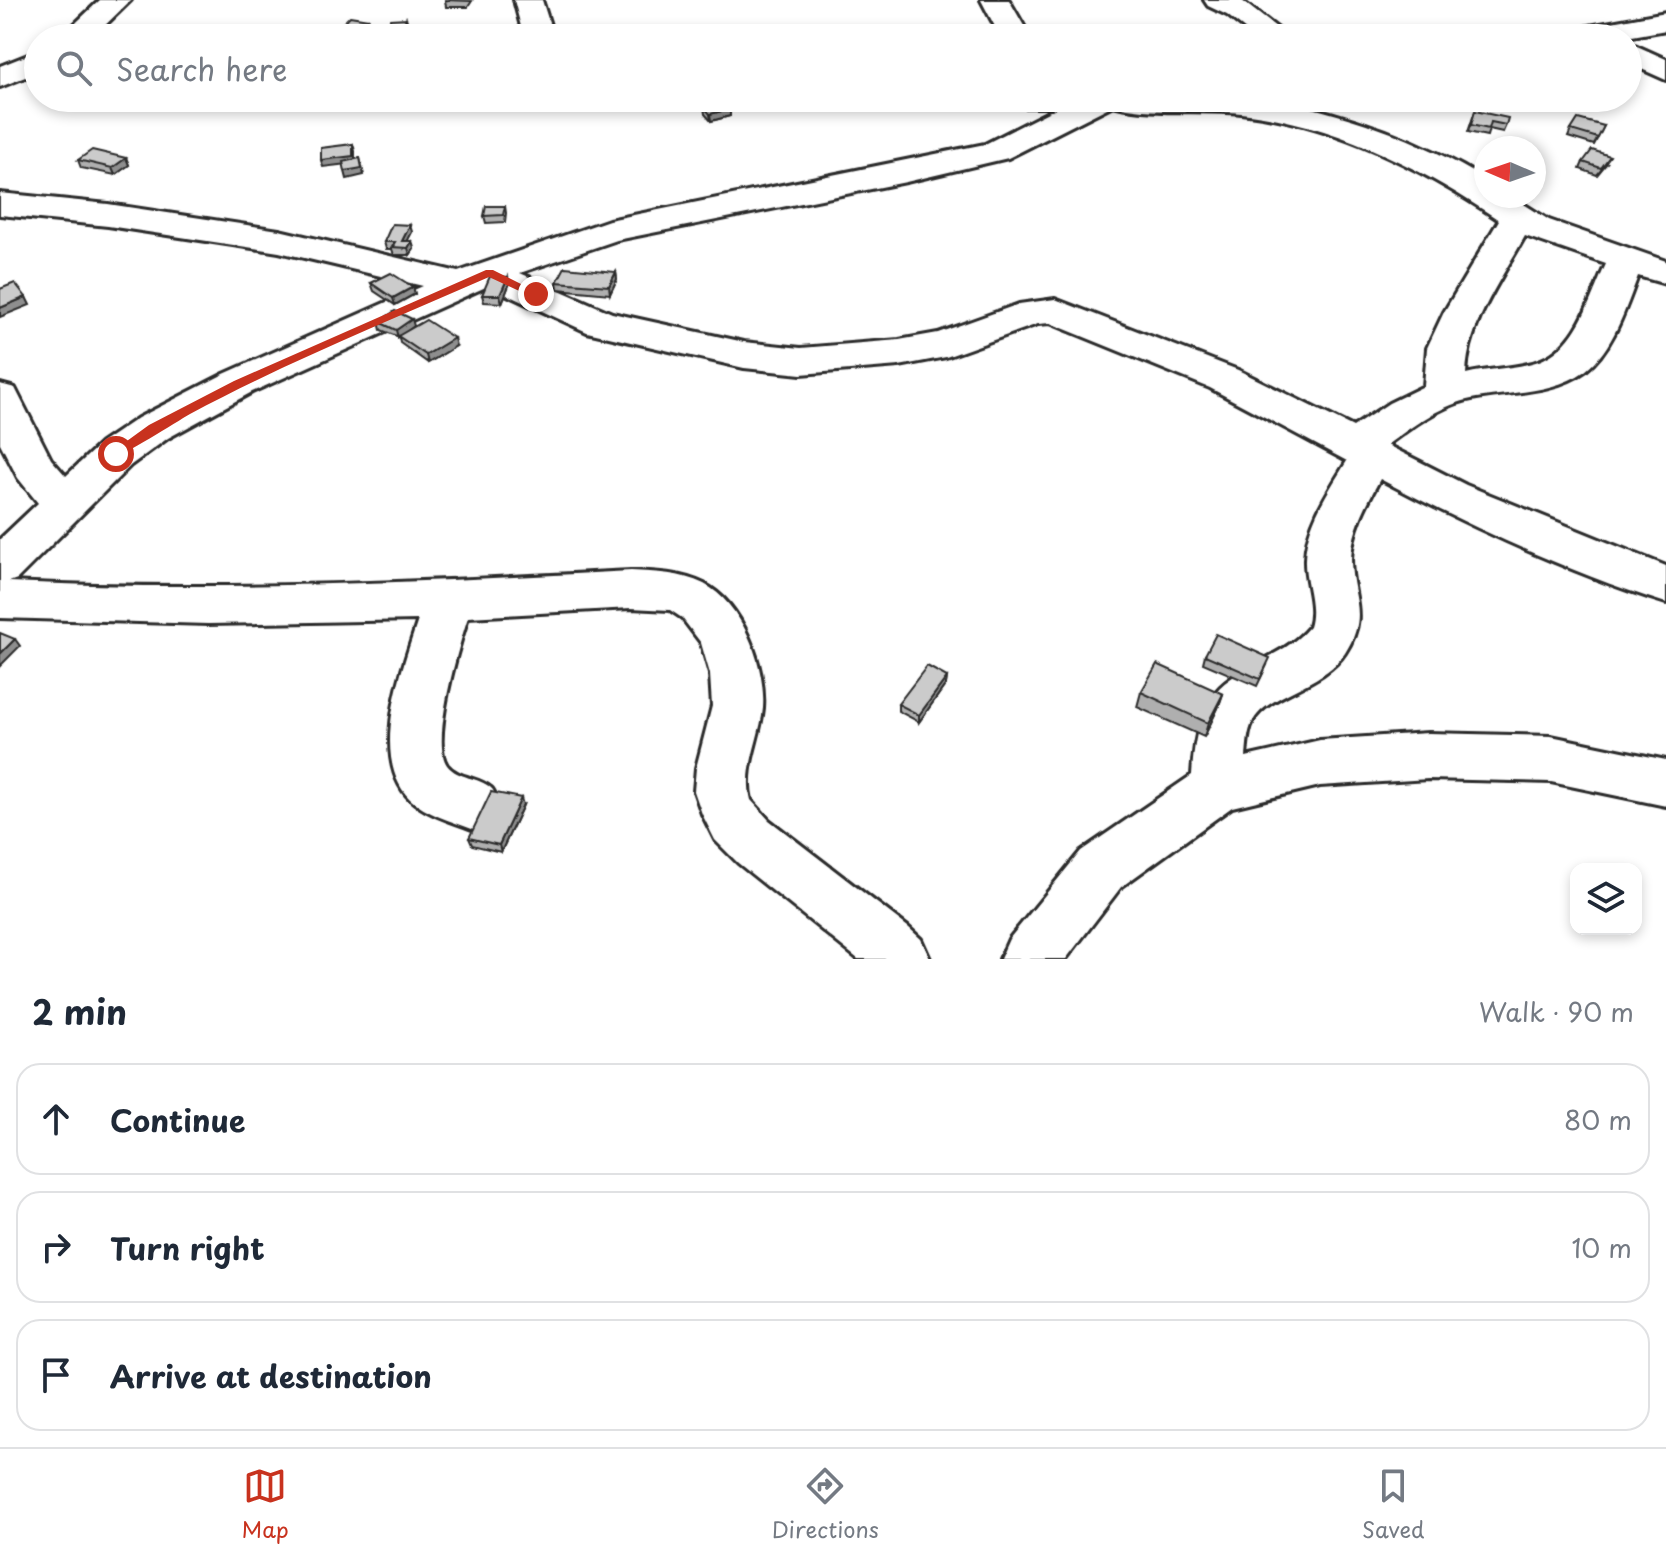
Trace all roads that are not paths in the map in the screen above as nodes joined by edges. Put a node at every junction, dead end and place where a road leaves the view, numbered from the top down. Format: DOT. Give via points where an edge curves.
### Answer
graph roads {
  1 [pos="117,0"];
  2 [pos="528,0"];
  3 [pos="995,0"];
  4 [pos="1218,0"];
  5 [pos="1666,21"];
  6 [pos="90,24"];
  7 [pos="535,24"];
  8 [pos="1008,24"];
  9 [pos="1257,24"];
  10 [pos="1642,26"];
  11 [pos="1642,58"];
  12 [pos="24,67"];
  13 [pos="1666,71"];
  14 [pos="0,78"];
  15 [pos="1075,112"];
  16 [pos="1297,112"];
  17 [pos="1474,188"];
  18 [pos="0,204"];
  19 [pos="1503,208"];
  20 [pos="1518,218"];
  21 [pos="1626,260"];
  22 [pos="1666,273"];
  23 [pos="476,278"];
  24 [pos="1444,392"];
  25 [pos="0,398"];
  26 [pos="1364,450"];
  27 [pos="65,504"];
  28 [pos="0,567"];
  29 [pos="1666,585"];
  30 [pos="449,599"];
  31 [pos="0,600"];
  32 [pos="1666,783"];
  33 [pos="1218,787"];
  34 [pos="472,805"];
  35 [pos="900,959"];
  36 [pos="1030,959"];
  1 -- 6 [label="street"];
  2 -- 7 [label="street"];
  3 -- 8 [label="street"];
  4 -- 9 [label="street"];
  5 -- 10 [label="street"];
  11 -- 13 [label="street"];
  12 -- 14 [label="street"];
  15 -- 23 [label="street" via="996,151 609,231"];
  16 -- 17 [label="street" via="1441,166"];
  18 -- 23 [label="street" via="279,241"];
  19 -- 20 [label="street"];
  20 -- 21 [label="street"];
  20 -- 24 [label="street" via="1447,348"];
  21 -- 22 [label="street"];
  21 -- 24 [label="street" via="1595,330 1572,361 1539,376"];
  23 -- 26 [label="street" via="601,323 744,355 801,361 946,344 1033,312 1055,311 1224,379"];
  23 -- 27 [label="street" via="238,383 153,428 116,454"];
  24 -- 26 [label="street" via="1397,417"];
  25 -- 27 [label="street" via="33,467"];
  26 -- 29 [label="street" via="1450,496"];
  26 -- 33 [label="street" via="1328,560 1336,597 1332,632 1317,652 1246,694 1229,713 1220,739"];
  27 -- 28 [label="street"];
  30 -- 31 [label="street" via="236,604"];
  30 -- 34 [label="street" via="425,681 416,748 422,772 439,791"];
  30 -- 35 [label="street" via="622,589 665,591 697,603 720,632 739,686 720,791 730,815 755,842"];
  32 -- 33 [label="street" via="1551,759 1428,756 1320,763"];
  33 -- 36 [label="street" via="1101,869"];
}
